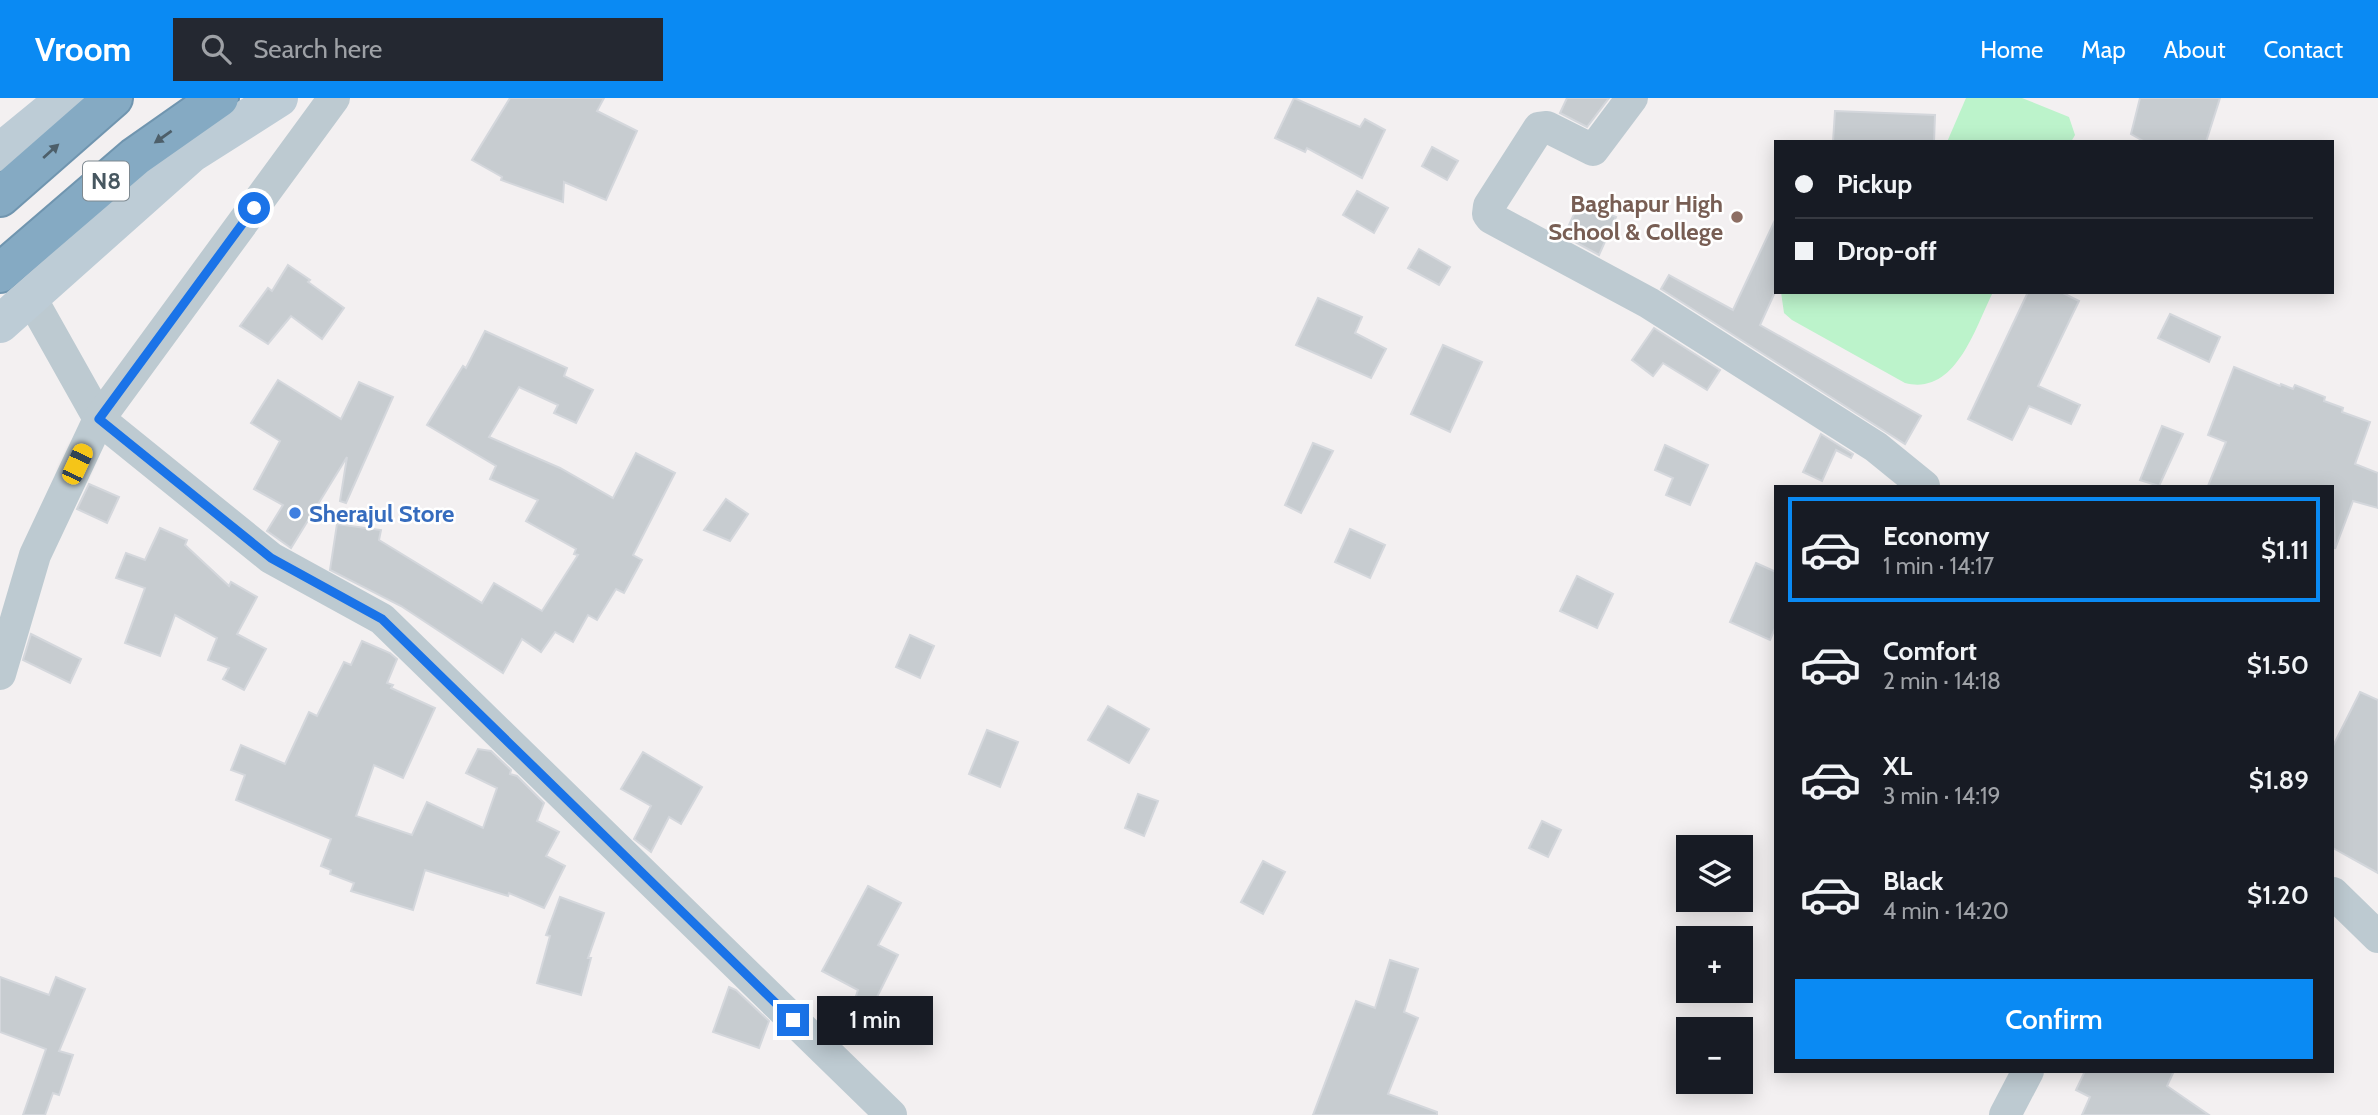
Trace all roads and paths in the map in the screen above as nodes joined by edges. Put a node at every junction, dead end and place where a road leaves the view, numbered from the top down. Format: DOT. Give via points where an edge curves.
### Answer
graph roads {
  1 [pos="66,98"];
  2 [pos="113,98"];
  3 [pos="219,98"];
  4 [pos="279,98"];
  5 [pos="334,98"];
  6 [pos="1632,98"];
  7 [pos="0,152"];
  8 [pos="0,197"];
  9 [pos="0,273"];
  10 [pos="31,298"];
  11 [pos="0,324"];
  12 [pos="99,419"];
  13 [pos="1923,485"];
  14 [pos="0,674"];
  15 [pos="2334,894"];
  16 [pos="2378,937"];
  17 [pos="2027,1073"];
  18 [pos="891,1115"];
  19 [pos="2005,1115"];
  1 -- 7 [label="street"];
  8 -- 2 [label="highway, N8, one-way"];
  3 -- 9 [label="highway, N8, one-way" via="135,157"];
  4 -- 10 [label="street" via="191,154"];
  5 -- 12 [label="street"];
  6 -- 13 [label="street" via="1593,150 1547,127 1539,128 1489,206 1491,218 1648,303 1876,447"];
  10 -- 11 [label="street"];
  10 -- 12 [label="street"];
  12 -- 14 [label="street" via="35,555"];
  12 -- 18 [label="street" via="271,558 382,619"];
  15 -- 16 [label="street"];
  17 -- 19 [label="street"];
}
